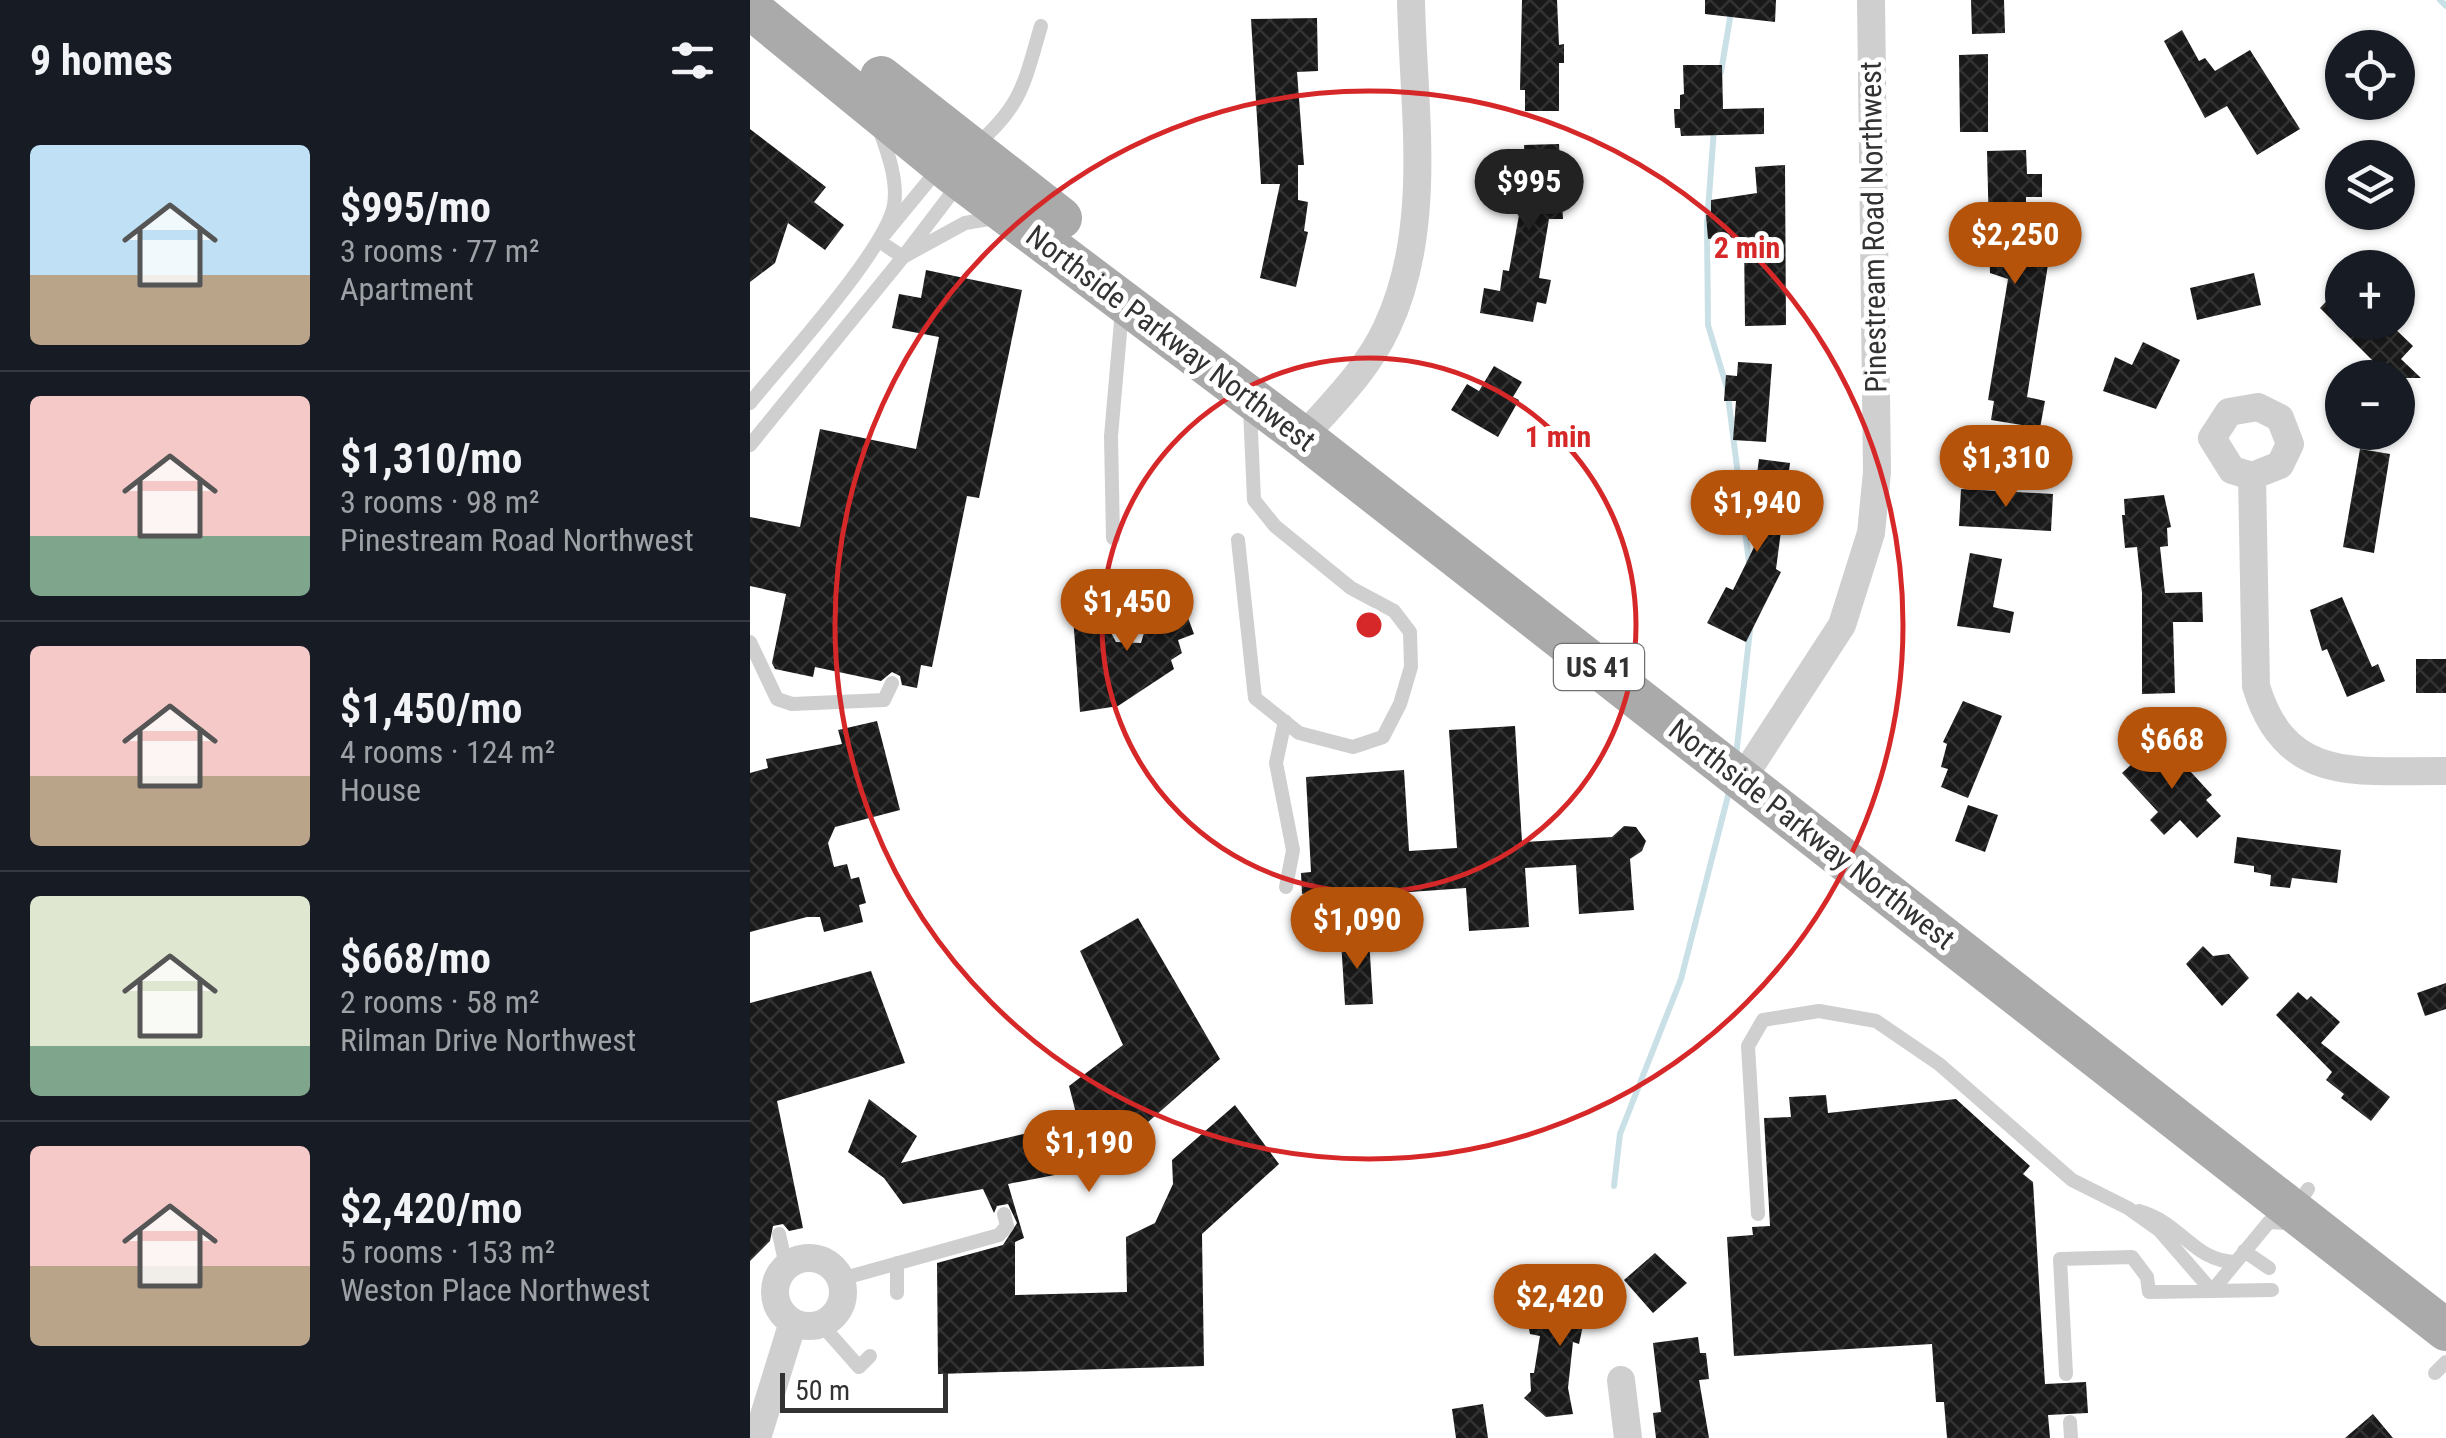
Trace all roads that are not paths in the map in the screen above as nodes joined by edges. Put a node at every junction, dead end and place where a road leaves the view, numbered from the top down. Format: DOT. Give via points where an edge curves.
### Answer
graph roads {
  1 [pos="784,0"];
  2 [pos="1410,0"];
  3 [pos="1870,0"];
  4 [pos="750,8"];
  5 [pos="1042,26"];
  6 [pos="871,106"];
  7 [pos="962,161"];
  8 [pos="1010,216"];
  9 [pos="880,241"];
  10 [pos="903,256"];
  11 [pos="1123,302"];
  12 [pos="1249,397"];
  13 [pos="750,403"];
  14 [pos="1311,428"];
  15 [pos="750,446"];
  16 [pos="2252,476"];
  17 [pos="1113,538"];
  18 [pos="1238,540"];
  19 [pos="750,642"];
  20 [pos="892,683"];
  21 [pos="1284,721"];
  22 [pos="1750,768"];
  23 [pos="2446,771"];
  24 [pos="1286,886"];
  25 [pos="2128,1208"];
  26 [pos="2296,1208"];
  27 [pos="1004,1214"];
  28 [pos="1758,1214"];
  29 [pos="778,1234"];
  30 [pos="2239,1256"];
  31 [pos="897,1263"];
  32 [pos="786,1266"];
  33 [pos="2269,1268"];
  34 [pos="841,1279"];
  35 [pos="2272,1290"];
  36 [pos="2212,1291"];
  37 [pos="896,1293"];
  38 [pos="2446,1297"];
  39 [pos="807,1323"];
  40 [pos="2446,1330"];
  41 [pos="870,1356"];
  42 [pos="2066,1374"];
  43 [pos="1621,1380"];
  44 [pos="2070,1422"];
  45 [pos="757,1438"];
  46 [pos="1628,1438"];
  47 [pos="2070,1438"];
  1 -- 7 [label="main road, Northside Parkway Northwest / US 41"];
  2 -- 14 [label="street" via="1416,222 1407,275 1386,330 1358,375"];
  3 -- 22 [label="street, Pinestream Road Northwest" via="1877,472 1871,533 1842,625"];
  4 -- 6 [label="main road, Northside Parkway Northwest / US 41"];
  5 -- 7 [label="lane" via="1019,99"];
  6 -- 7 [label="main road, Northside Parkway Northwest / US 41"];
  6 -- 9 [label="lane" via="892,172 894,205"];
  7 -- 8 [label="main road, Northside Parkway Northwest / US 41"];
  7 -- 9 [label="lane" via="930,179"];
  7 -- 10 [label="lane" via="952,194"];
  7 -- 14 [label="main road, Northside Parkway Northwest / US 41"];
  8 -- 10 [label="lane" via="965,223"];
  8 -- 11 [label="main road, Northside Parkway Northwest / US 41"];
  9 -- 10 [label="lane"];
  9 -- 13 [label="lane"];
  10 -- 15 [label="lane"];
  11 -- 12 [label="main road, Northside Parkway Northwest / US 41"];
  11 -- 17 [label="lane" via="1111,436"];
  12 -- 14 [label="main road, Northside Parkway Northwest / US 41"];
  12 -- 21 [label="lane" via="1254,500 1275,526 1352,588 1394,610 1410,632 1411,667 1383,737 1352,748 1299,733"];
  14 -- 22 [label="main road, Northside Parkway Northwest / US 41"];
  16 -- 23 [label="street" via="2256,686 2265,718 2309,760 2340,770"];
  18 -- 21 [label="lane" via="1254,698"];
  19 -- 20 [label="lane" via="777,699 792,704 884,700"];
  21 -- 24 [label="lane" via="1276,763 1293,850"];
  22 -- 26 [label="main road, Northside Parkway Northwest / US 41"];
  25 -- 28 [label="lane" via="2072,1180 1940,1064 1876,1021 1819,1011 1763,1020 1748,1046"];
  25 -- 30 [label="lane" via="2165,1218 2203,1254"];
  25 -- 36 [label="lane" via="2159,1230"];
  26 -- 30 [label="lane" via="2268,1222"];
  26 -- 38 [label="main road, Northside Parkway Northwest / US 41"];
  26 -- 40 [label="main road, Northside Parkway Northwest / US 41"];
  27 -- 31 [label="lane" via="1007,1226 999,1234"];
  29 -- 32 [label="lane"];
  30 -- 33 [label="lane"];
  30 -- 36 [label="lane"];
  31 -- 34 [label="lane"];
  31 -- 37 [label="lane"];
  32 -- 34 [label="street" via="817,1258"];
  32 -- 39 [label="street" via="774,1296"];
  34 -- 39 [label="street" via="838,1311"];
  35 -- 36 [label="lane"];
  36 -- 42 [label="lane" via="2149,1292 2140,1261 2124,1255 2060,1259"];
  39 -- 41 [label="lane" via="859,1367"];
  39 -- 45 [label="street"];
  43 -- 46 [label="street"];
  44 -- 47 [label="lane"];
}
